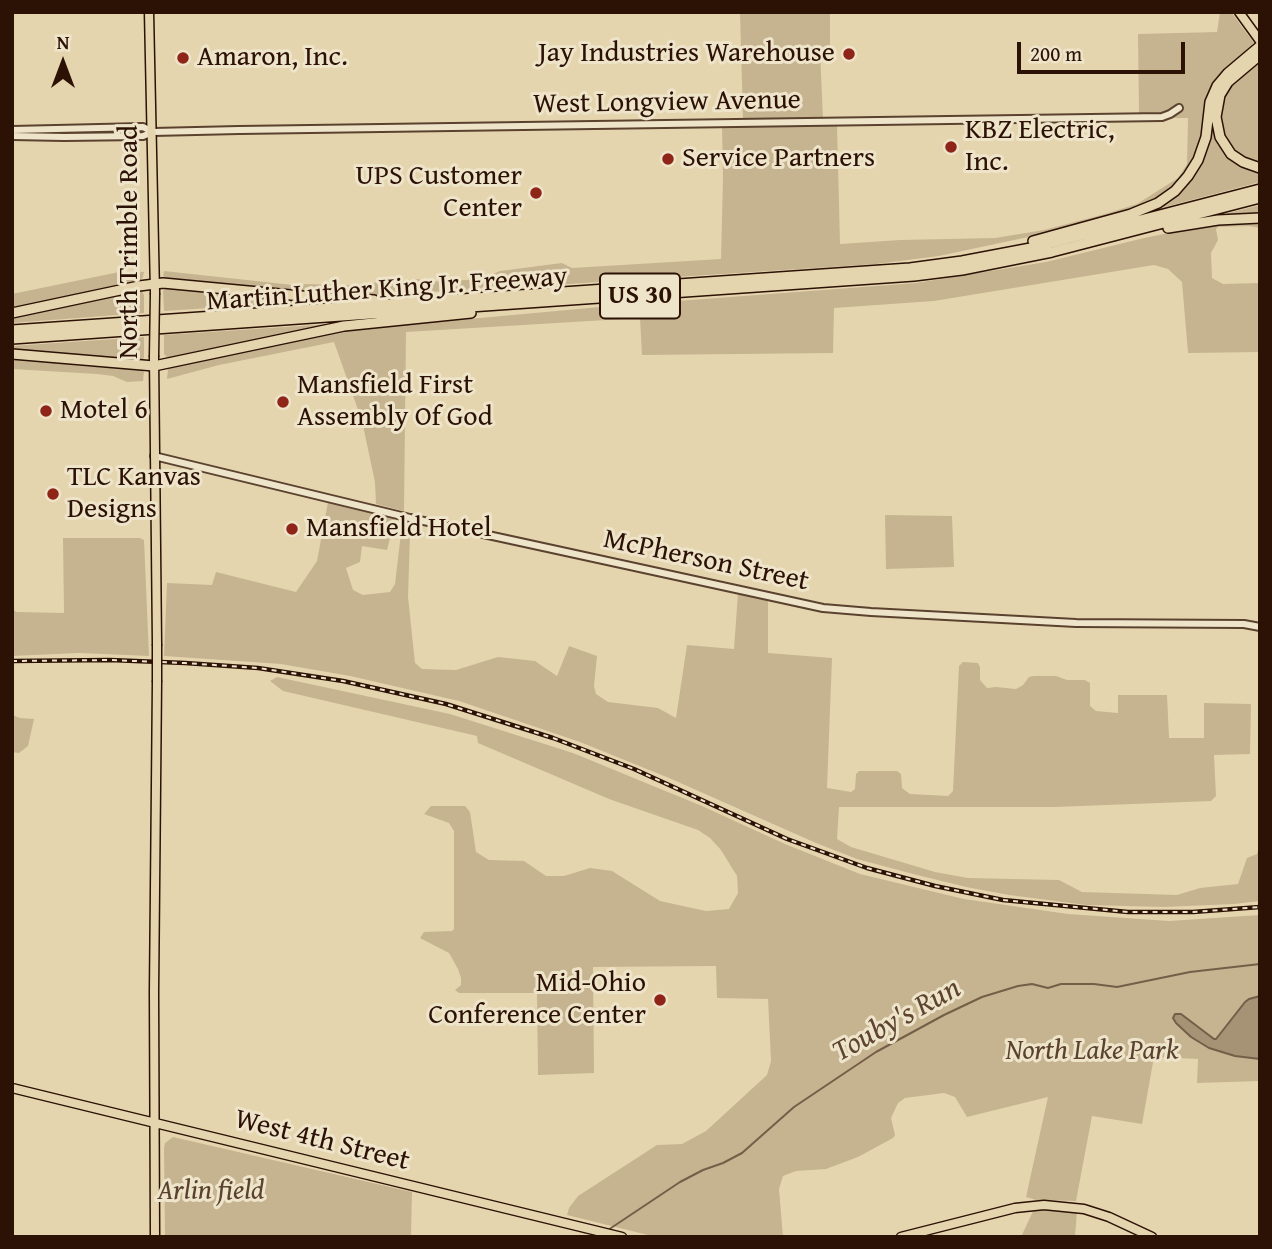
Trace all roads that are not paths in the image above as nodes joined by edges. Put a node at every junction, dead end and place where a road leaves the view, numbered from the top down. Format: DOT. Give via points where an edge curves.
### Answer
graph roads {
  1 [pos="149,12"];
  2 [pos="1239,12"];
  3 [pos="1260,43"];
  4 [pos="1260,55"];
  5 [pos="1179,108"];
  6 [pos="12,130"];
  7 [pos="153,132"];
  8 [pos="12,136"];
  9 [pos="1260,168"];
  10 [pos="1260,189"];
  11 [pos="1260,198"];
  12 [pos="1260,218"];
  13 [pos="1021,259"];
  14 [pos="910,268"];
  15 [pos="155,288"];
  16 [pos="542,293"];
  17 [pos="583,300"];
  18 [pos="12,313"];
  19 [pos="12,330"];
  20 [pos="12,339"];
  21 [pos="12,354"];
  22 [pos="154,361"];
  23 [pos="154,456"];
  24 [pos="1260,627"];
  25 [pos="12,1088"];
  26 [pos="155,1123"];
  27 [pos="155,1237"];
  28 [pos="622,1237"];
  29 [pos="901,1237"];
  30 [pos="1152,1237"];
  1 -- 7 [label="main road, North Trimble Road"];
  2 -- 3 [label="main road"];
  3 -- 14 [label="highway" via="1217,86 1198,160 1166,198 1142,210 1027,243"];
  4 -- 9 [label="highway" via="1228,82 1216,117 1220,137 1231,153"];
  5 -- 7 [label="street, West Longview Avenue" via="1162,117"];
  6 -- 7 [label="street, West Longview Avenue" via="143,127"];
  7 -- 8 [label="street, West Longview Avenue" via="143,136"];
  7 -- 15 [label="main road, North Trimble Road"];
  10 -- 14 [label="highway, Martin Luther King Jr. Freeway / US 30" via="1028,248"];
  11 -- 13 [label="highway, Martin Luther King Jr. Freeway / US 30"];
  12 -- 13 [label="highway" via="1173,227 1046,258"];
  13 -- 17 [label="highway, Martin Luther King Jr. Freeway / US 30" via="887,279"];
  14 -- 16 [label="highway, Martin Luther King Jr. Freeway / US 30"];
  15 -- 16 [label="highway" via="170,284 368,300 523,290"];
  15 -- 18 [label="highway"];
  15 -- 22 [label="main road, North Trimble Road, bridge"];
  16 -- 19 [label="highway, Martin Luther King Jr. Freeway / US 30"];
  17 -- 20 [label="highway, Martin Luther King Jr. Freeway / US 30"];
  17 -- 22 [label="highway" via="344,326"];
  21 -- 22 [label="highway"];
  22 -- 23 [label="main road, North Trimble Road"];
  23 -- 24 [label="street, McPherson Street" via="823,608 1076,623"];
  23 -- 26 [label="main road, North Trimble Road, bridge"];
  25 -- 26 [label="main road, West 4th Street"];
  26 -- 27 [label="main road"];
  26 -- 28 [label="main road, West 4th Street"];
  29 -- 30 [label="main road" via="1035,1205 1084,1209"];
}
